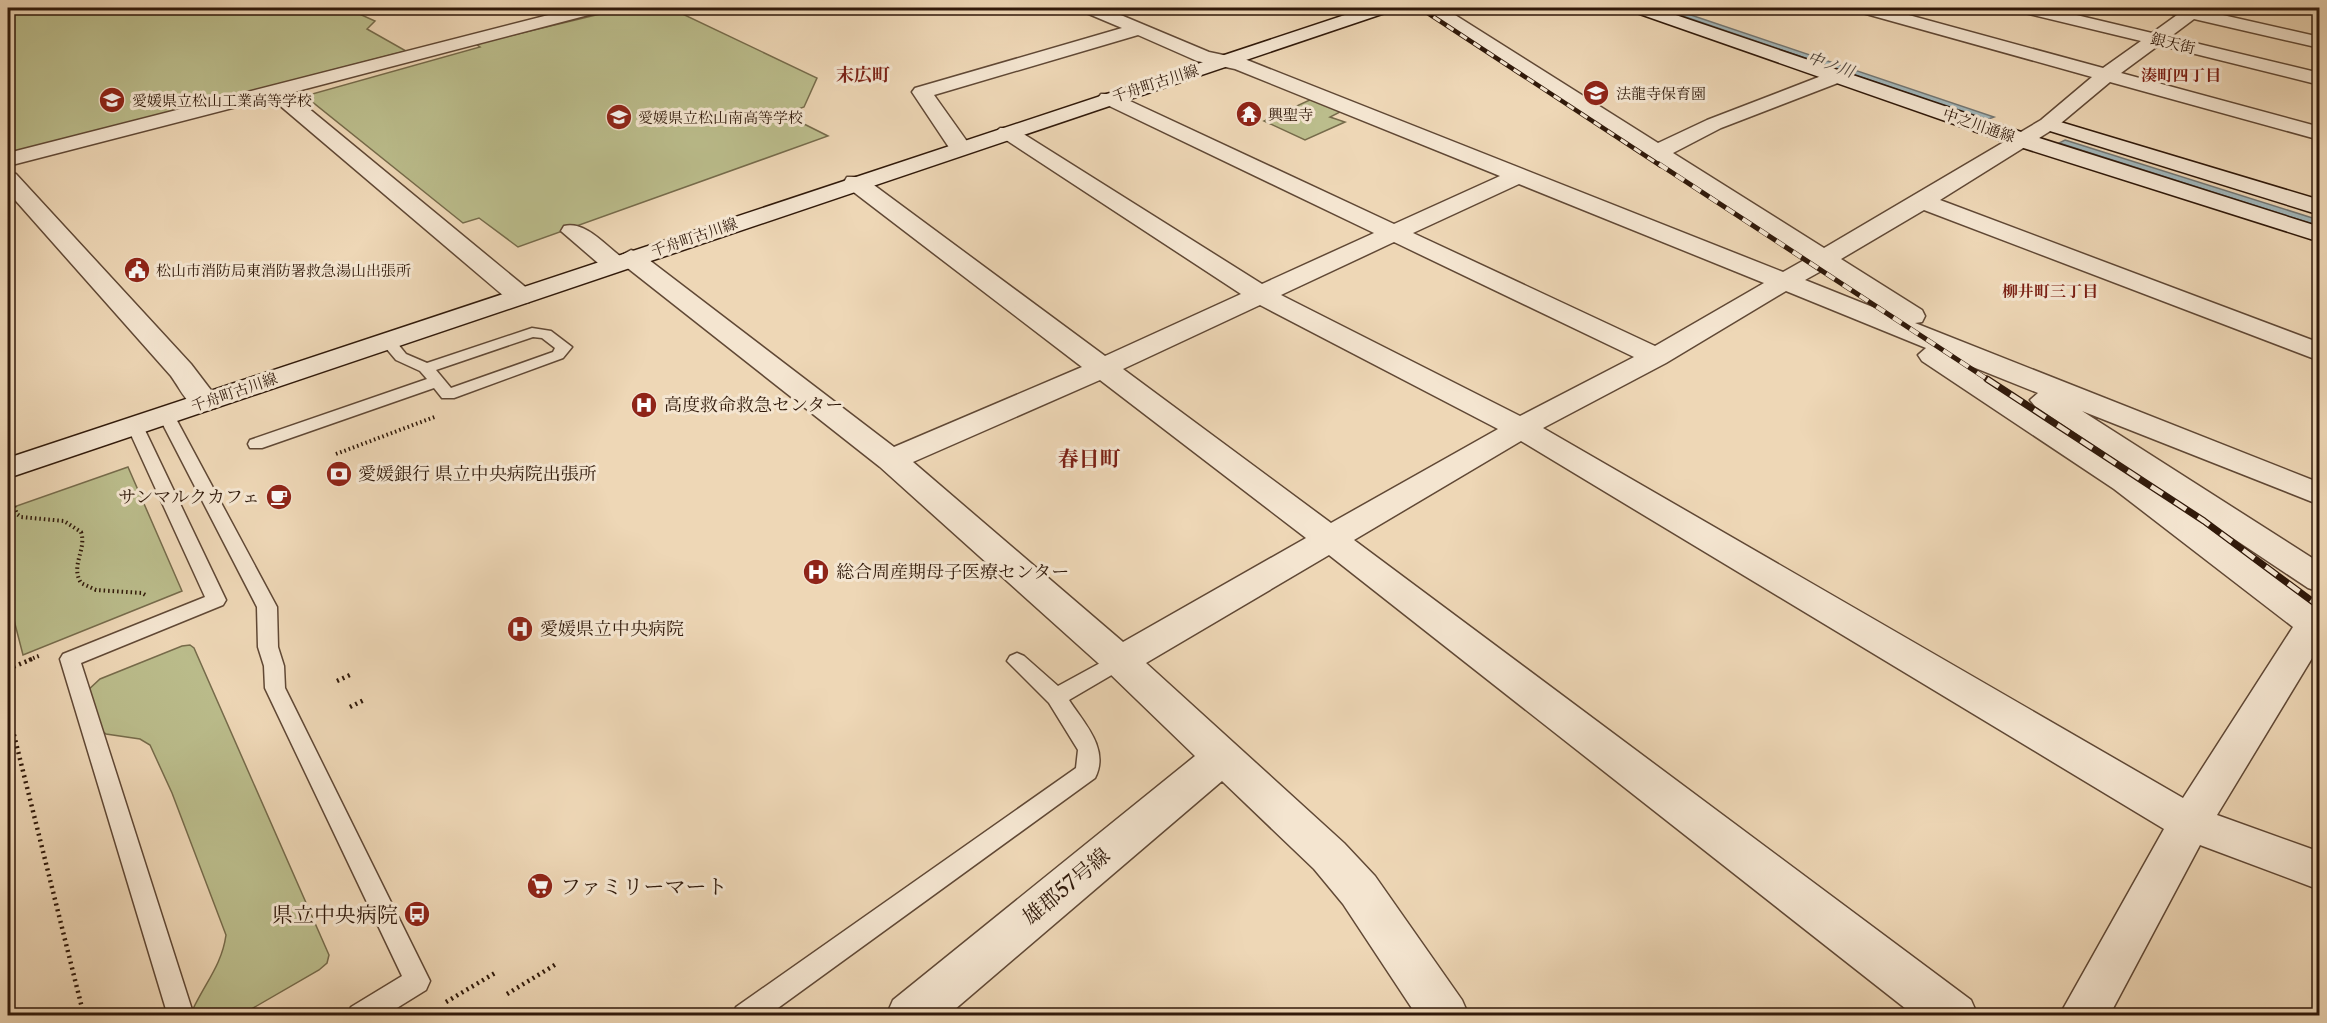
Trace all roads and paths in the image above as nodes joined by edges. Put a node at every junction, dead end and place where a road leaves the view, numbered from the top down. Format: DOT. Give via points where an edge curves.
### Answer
graph roads {
  1 [pos="594,8"];
  2 [pos="1090,8"];
  3 [pos="1382,8"];
  4 [pos="1408,8"];
  5 [pos="1433,8"];
  6 [pos="1640,8"];
  7 [pos="1697,8"];
  8 [pos="1865,8"];
  9 [pos="2027,8"];
  10 [pos="2185,9"];
  11 [pos="1139,29"];
  12 [pos="1776,34"];
  13 [pos="2156,39"];
  14 [pos="2319,43"];
  15 [pos="1223,60"];
  16 [pos="2104,75"];
  17 [pos="1836,77"];
  18 [pos="2319,79"];
  19 [pos="276,91"];
  20 [pos="1108,98"];
  21 [pos="2032,127"];
  22 [pos="1007,132"];
  23 [pos="2319,134"];
  24 [pos="960,147"];
  25 [pos="1657,152"];
  26 [pos="8,160"];
  27 [pos="1517,176"];
  28 [pos="8,179"];
  29 [pos="855,182"];
  30 [pos="1922,201"];
  31 [pos="2319,208"];
  32 [pos="573,231"];
  33 [pos="1393,233"];
  34 [pos="2319,235"];
  35 [pos="623,261"];
  36 [pos="1803,271"];
  37 [pos="1259,294"];
  38 [pos="520,296"];
  39 [pos="1875,318"];
  40 [pos="388,341"];
  41 [pos="2319,353"];
  42 [pos="1656,357"];
  43 [pos="1983,360"];
  44 [pos="426,368"];
  45 [pos="1103,368"];
  46 [pos="437,381"];
  47 [pos="205,402"];
  48 [pos="166,415"];
  49 [pos="135,426"];
  50 [pos="1521,428"];
  51 [pos="256,444"];
  52 [pos="891,460"];
  53 [pos="8,468"];
  54 [pos="2319,495"];
  55 [pos="14,507"];
  56 [pos="1330,539"];
  57 [pos="2319,580"];
  58 [pos="153,602"];
  59 [pos="2318,622"];
  60 [pos="1120,661"];
  61 [pos="1017,662"];
  62 [pos="352,674"];
  63 [pos="337,681"];
  64 [pos="1056,697"];
  65 [pos="366,699"];
  66 [pos="350,707"];
  67 [pos="10,723"];
  68 [pos="1222,757"];
  69 [pos="2190,823"];
  70 [pos="2319,871"];
  71 [pos="558,963"];
  72 [pos="495,973"];
  73 [pos="507,994"];
  74 [pos="442,1005"];
  75 [pos="84,1016"];
  76 [pos="181,1016"];
  77 [pos="360,1016"];
  78 [pos="745,1016"];
  79 [pos="910,1016"];
  80 [pos="1445,1016"];
  81 [pos="1954,1016"];
  82 [pos="2083,1016"];
  1 -- 19 [label="street"];
  2 -- 11 [label="street"];
  3 -- 15 [label="street, 千舟町古川線"];
  4 -- 36 [label="street"];
  5 -- 25 [label="street"];
  6 -- 17 [label="street, 中之川通線"];
  7 -- 12 [label="street"];
  8 -- 16 [label="street"];
  9 -- 13 [label="street, 銀天街"];
  10 -- 13 [label="street"];
  10 -- 14 [label="street"];
  11 -- 15 [label="street" via="1204,57"];
  11 -- 24 [label="street" via="921,92"];
  13 -- 16 [label="street"];
  13 -- 18 [label="street, 銀天街"];
  15 -- 20 [label="street, 千舟町古川線"];
  15 -- 27 [label="street"];
  16 -- 21 [label="street"];
  16 -- 23 [label="street"];
  17 -- 21 [label="street, 中之川通線"];
  17 -- 25 [label="street" via="1724,120"];
  19 -- 26 [label="street"];
  19 -- 38 [label="street"];
  20 -- 22 [label="street, 千舟町古川線"];
  20 -- 33 [label="street"];
  21 -- 30 [label="street"];
  21 -- 31 [label="street, 中之川通線"];
  21 -- 34 [label="street, 中之川通線"];
  22 -- 24 [label="street, 千舟町古川線"];
  22 -- 37 [label="street"];
  24 -- 29 [label="street, 千舟町古川線"];
  25 -- 36 [label="street"];
  27 -- 33 [label="street"];
  27 -- 36 [label="street"];
  28 -- 47 [label="street" via="182,370"];
  29 -- 35 [label="street, 千舟町古川線"];
  29 -- 45 [label="street"];
  30 -- 36 [label="street"];
  30 -- 41 [label="street"];
  32 -- 35 [label="street"];
  33 -- 37 [label="street"];
  33 -- 42 [label="street"];
  35 -- 38 [label="street, 千舟町古川線"];
  35 -- 52 [label="street"];
  36 -- 39 [label="street"];
  36 -- 42 [label="street"];
  36 -- 43 [label="street"];
  37 -- 45 [label="street"];
  37 -- 50 [label="street"];
  38 -- 40 [label="street, 千舟町古川線"];
  39 -- 43 [label="street"];
  39 -- 59 [label="street" via="2125,482"];
  40 -- 44 [label="lane" via="401,357"];
  40 -- 47 [label="street, 千舟町古川線"];
  42 -- 50 [label="street"];
  43 -- 54 [label="street"];
  43 -- 57 [label="street"];
  44 -- 46 [label="lane"];
  44 -- 46 [label="lane" via="532,332 546,334 564,347 558,355 448,395"];
  45 -- 52 [label="street"];
  45 -- 56 [label="street"];
  46 -- 51 [label="lane"];
  47 -- 48 [label="street, 千舟町古川線"];
  48 -- 49 [label="street, 千舟町古川線"];
  48 -- 77 [label="lane" via="267,607 267,646 274,666 275,688 417,981"];
  49 -- 53 [label="street, 千舟町古川線"];
  49 -- 76 [label="lane" via="216,600 70,659"];
  50 -- 56 [label="street"];
  50 -- 69 [label="street"];
  52 -- 60 [label="street"];
  55 -- 58 [label="path" via="21,517 65,521 80,530 84,540 76,576 85,586 142,593"];
  56 -- 60 [label="street"];
  56 -- 81 [label="street"];
  59 -- 69 [label="street"];
  60 -- 64 [label="lane"];
  60 -- 68 [label="street"];
  61 -- 64 [label="lane"];
  62 -- 63 [label="path"];
  64 -- 78 [label="lane" via="1089,749 1087,772"];
  65 -- 66 [label="path"];
  67 -- 75 [label="path"];
  68 -- 79 [label="street, 雄郡57号線"];
  68 -- 80 [label="street" via="1352,882"];
  69 -- 70 [label="street"];
  69 -- 82 [label="street"];
  71 -- 73 [label="path"];
  72 -- 74 [label="path"];
}
